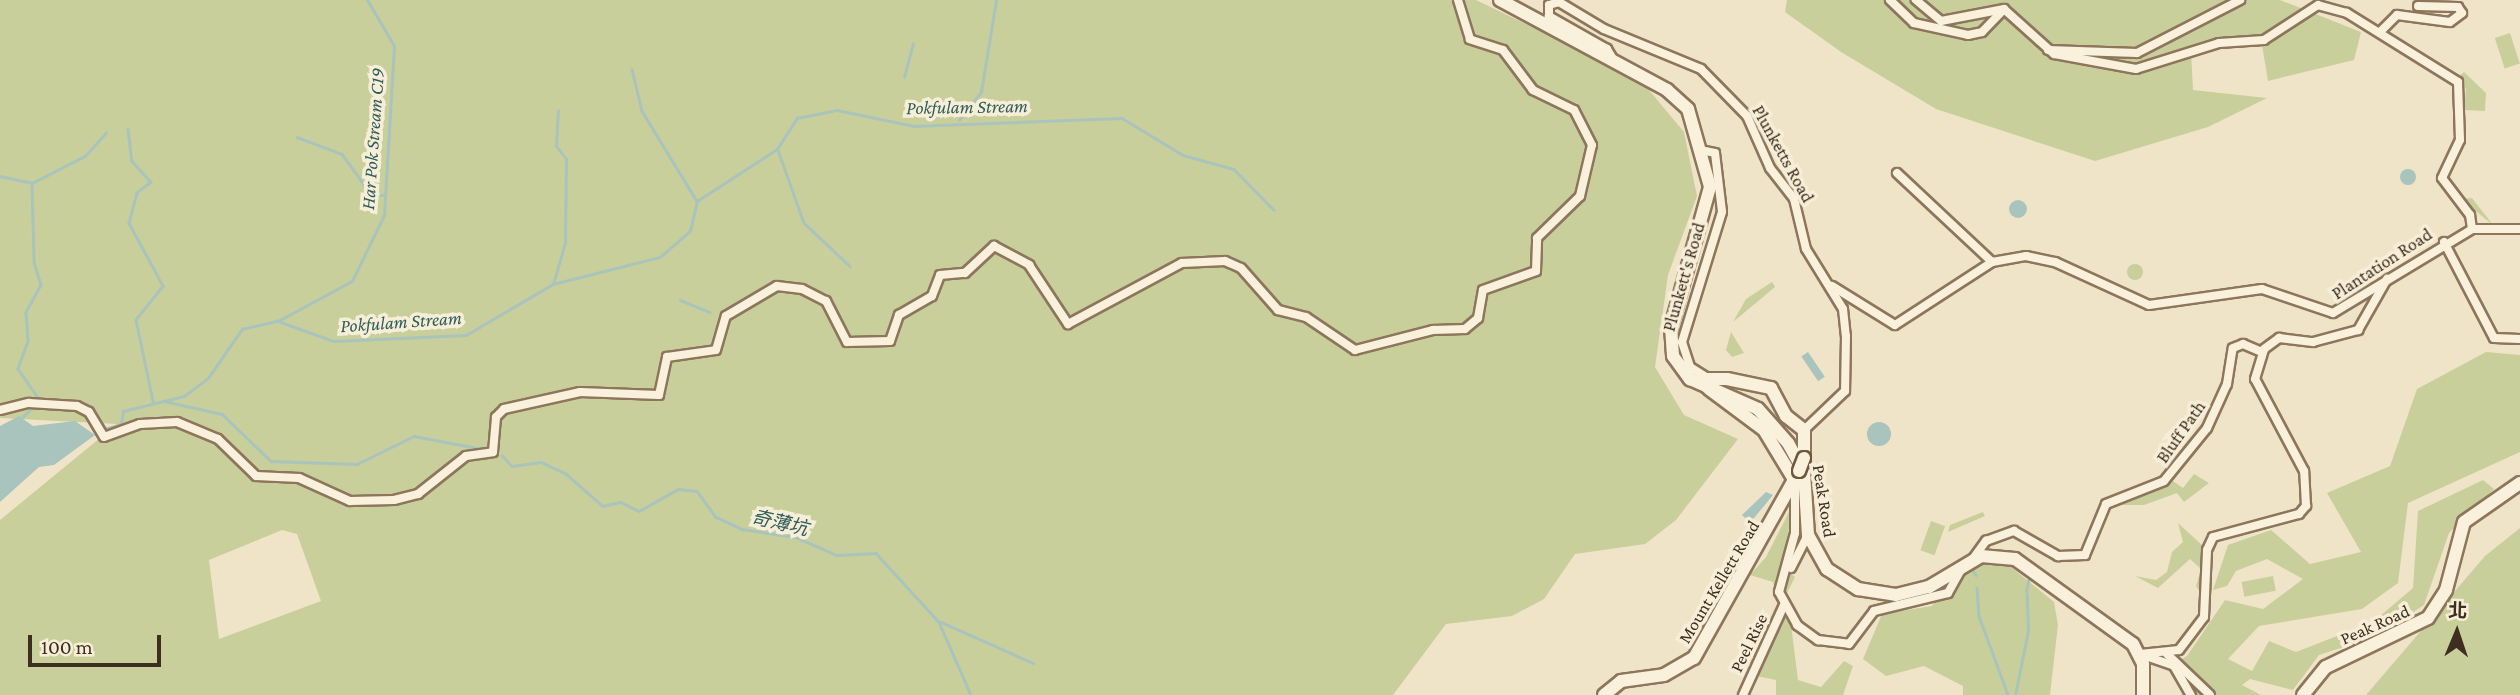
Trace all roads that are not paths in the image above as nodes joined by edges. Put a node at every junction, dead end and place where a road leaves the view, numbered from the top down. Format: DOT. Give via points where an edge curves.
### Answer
graph roads {
  1 [pos="1458,0"];
  2 [pos="1500,0"];
  3 [pos="1890,0"];
  4 [pos="1916,0"];
  5 [pos="2240,0"];
  6 [pos="2418,6"];
  7 [pos="1564,8"];
  8 [pos="2004,9"];
  9 [pos="2380,32"];
  10 [pos="2048,50"];
  11 [pos="1616,63"];
  12 [pos="1897,173"];
  13 [pos="2472,229"];
  14 [pos="2520,229"];
  15 [pos="2444,242"];
  16 [pos="1992,262"];
  17 [pos="2390,275"];
  18 [pos="1832,286"];
  19 [pos="2520,339"];
  20 [pos="2262,352"];
  21 [pos="1708,383"];
  22 [pos="0,410"];
  23 [pos="1804,430"];
  24 [pos="1797,476"];
  25 [pos="2520,483"];
  26 [pos="1808,536"];
  27 [pos="1967,563"];
  28 [pos="1782,583"];
  29 [pos="1784,605"];
  30 [pos="2165,652"];
  31 [pos="2140,654"];
  32 [pos="1604,695"];
  33 [pos="1743,695"];
  34 [pos="2143,695"];
  35 [pos="2192,695"];
  36 [pos="2210,695"];
  37 [pos="2303,695"];
  1 -- 22 [label="street" via="1471,39 1503,50 1534,90 1574,110 1592,145 1580,197 1537,238 1536,271 1483,290 1478,318 1465,329 1433,330 1355,350 1306,317 1278,310 1243,270 1224,261 1181,263 1068,324 1029,265 994,246 965,272 940,275 932,296 899,315 890,341 847,342 826,301 802,289 777,286 726,316 716,350 667,358 659,396 580,392 504,409 496,417 493,452 466,456 405,498 350,501 299,478 256,476 218,439 177,422 99,434 90,415 77,406 34,403"];
  2 -- 11 [label="main road, Peak Road"];
  3 -- 8 [label="street" via="1914,23 1966,35 1982,32"];
  4 -- 8 [label="street" via="1941,20"];
  5 -- 10 [label="street" via="2137,53"];
  6 -- 9 [label="street" via="2458,7 2462,13 2450,22 2397,15"];
  7 -- 11 [label="street, Peak Road" via="1555,2 1547,13 1607,49"];
  7 -- 18 [label="street, Plunketts Road" via="1697,66 1740,108 1794,199 1806,249"];
  8 -- 10 [label="street"];
  9 -- 10 [label="street" via="2359,18 2318,5 2264,40 2219,43 2139,69"];
  9 -- 13 [label="street" via="2460,86 2460,140 2442,178 2470,215"];
  11 -- 21 [label="main road, Peak Road" via="1681,100 1705,151 1710,196 1670,340 1680,369"];
  12 -- 16 [label="street"];
  13 -- 14 [label="street"];
  13 -- 15 [label="street, Plantation Road"];
  15 -- 17 [label="street, Plantation Road"];
  15 -- 19 [label="street" via="2497,340"];
  16 -- 17 [label="street, Plantation Road" via="2019,256 2055,262 2148,305 2262,289 2329,313 2348,308"];
  16 -- 18 [label="street, Plantation Road" via="1895,325"];
  17 -- 20 [label="street" via="2360,329 2318,341 2279,338"];
  18 -- 23 [label="street" via="1845,318 1848,378 1839,399"];
  20 -- 27 [label="street, Bluff Path" via="2246,345 2233,348 2227,384 2207,428 2166,479 2106,504 2084,555 2057,556 2014,531 1986,541"];
  20 -- 30 [label="street" via="2255,379 2304,471 2306,506 2299,514 2211,540 2206,613 2181,649"];
  21 -- 23 [label="main road" via="1765,385"];
  21 -- 24 [label="main road" via="1763,430"];
  21 -- 26 [label="main road, Peak Road" via="1758,409 1788,443 1804,472"];
  23 -- 24 [label="main road, Mount Kellett Road, bridge" via="1804,458"];
  24 -- 28 [label="street" via="1795,533"];
  24 -- 32 [label="main road, Mount Kellett Road" via="1694,657 1664,675 1621,681"];
  25 -- 37 [label="main road, Peak Road" via="2464,522 2446,590 2428,618 2326,667"];
  26 -- 27 [label="main road, Peak Road" via="1832,574 1873,593 1922,589"];
  26 -- 28 [label="street"];
  27 -- 29 [label="street" via="1949,592 1874,611 1849,644 1812,636"];
  27 -- 31 [label="main road, Peak Road" via="1998,555 2021,562"];
  28 -- 29 [label="street"];
  29 -- 33 [label="street, Peel Rise"];
  30 -- 31 [label="street"];
  30 -- 36 [label="street"];
  31 -- 34 [label="main road"];
  31 -- 35 [label="street" via="2174,666"];
}
